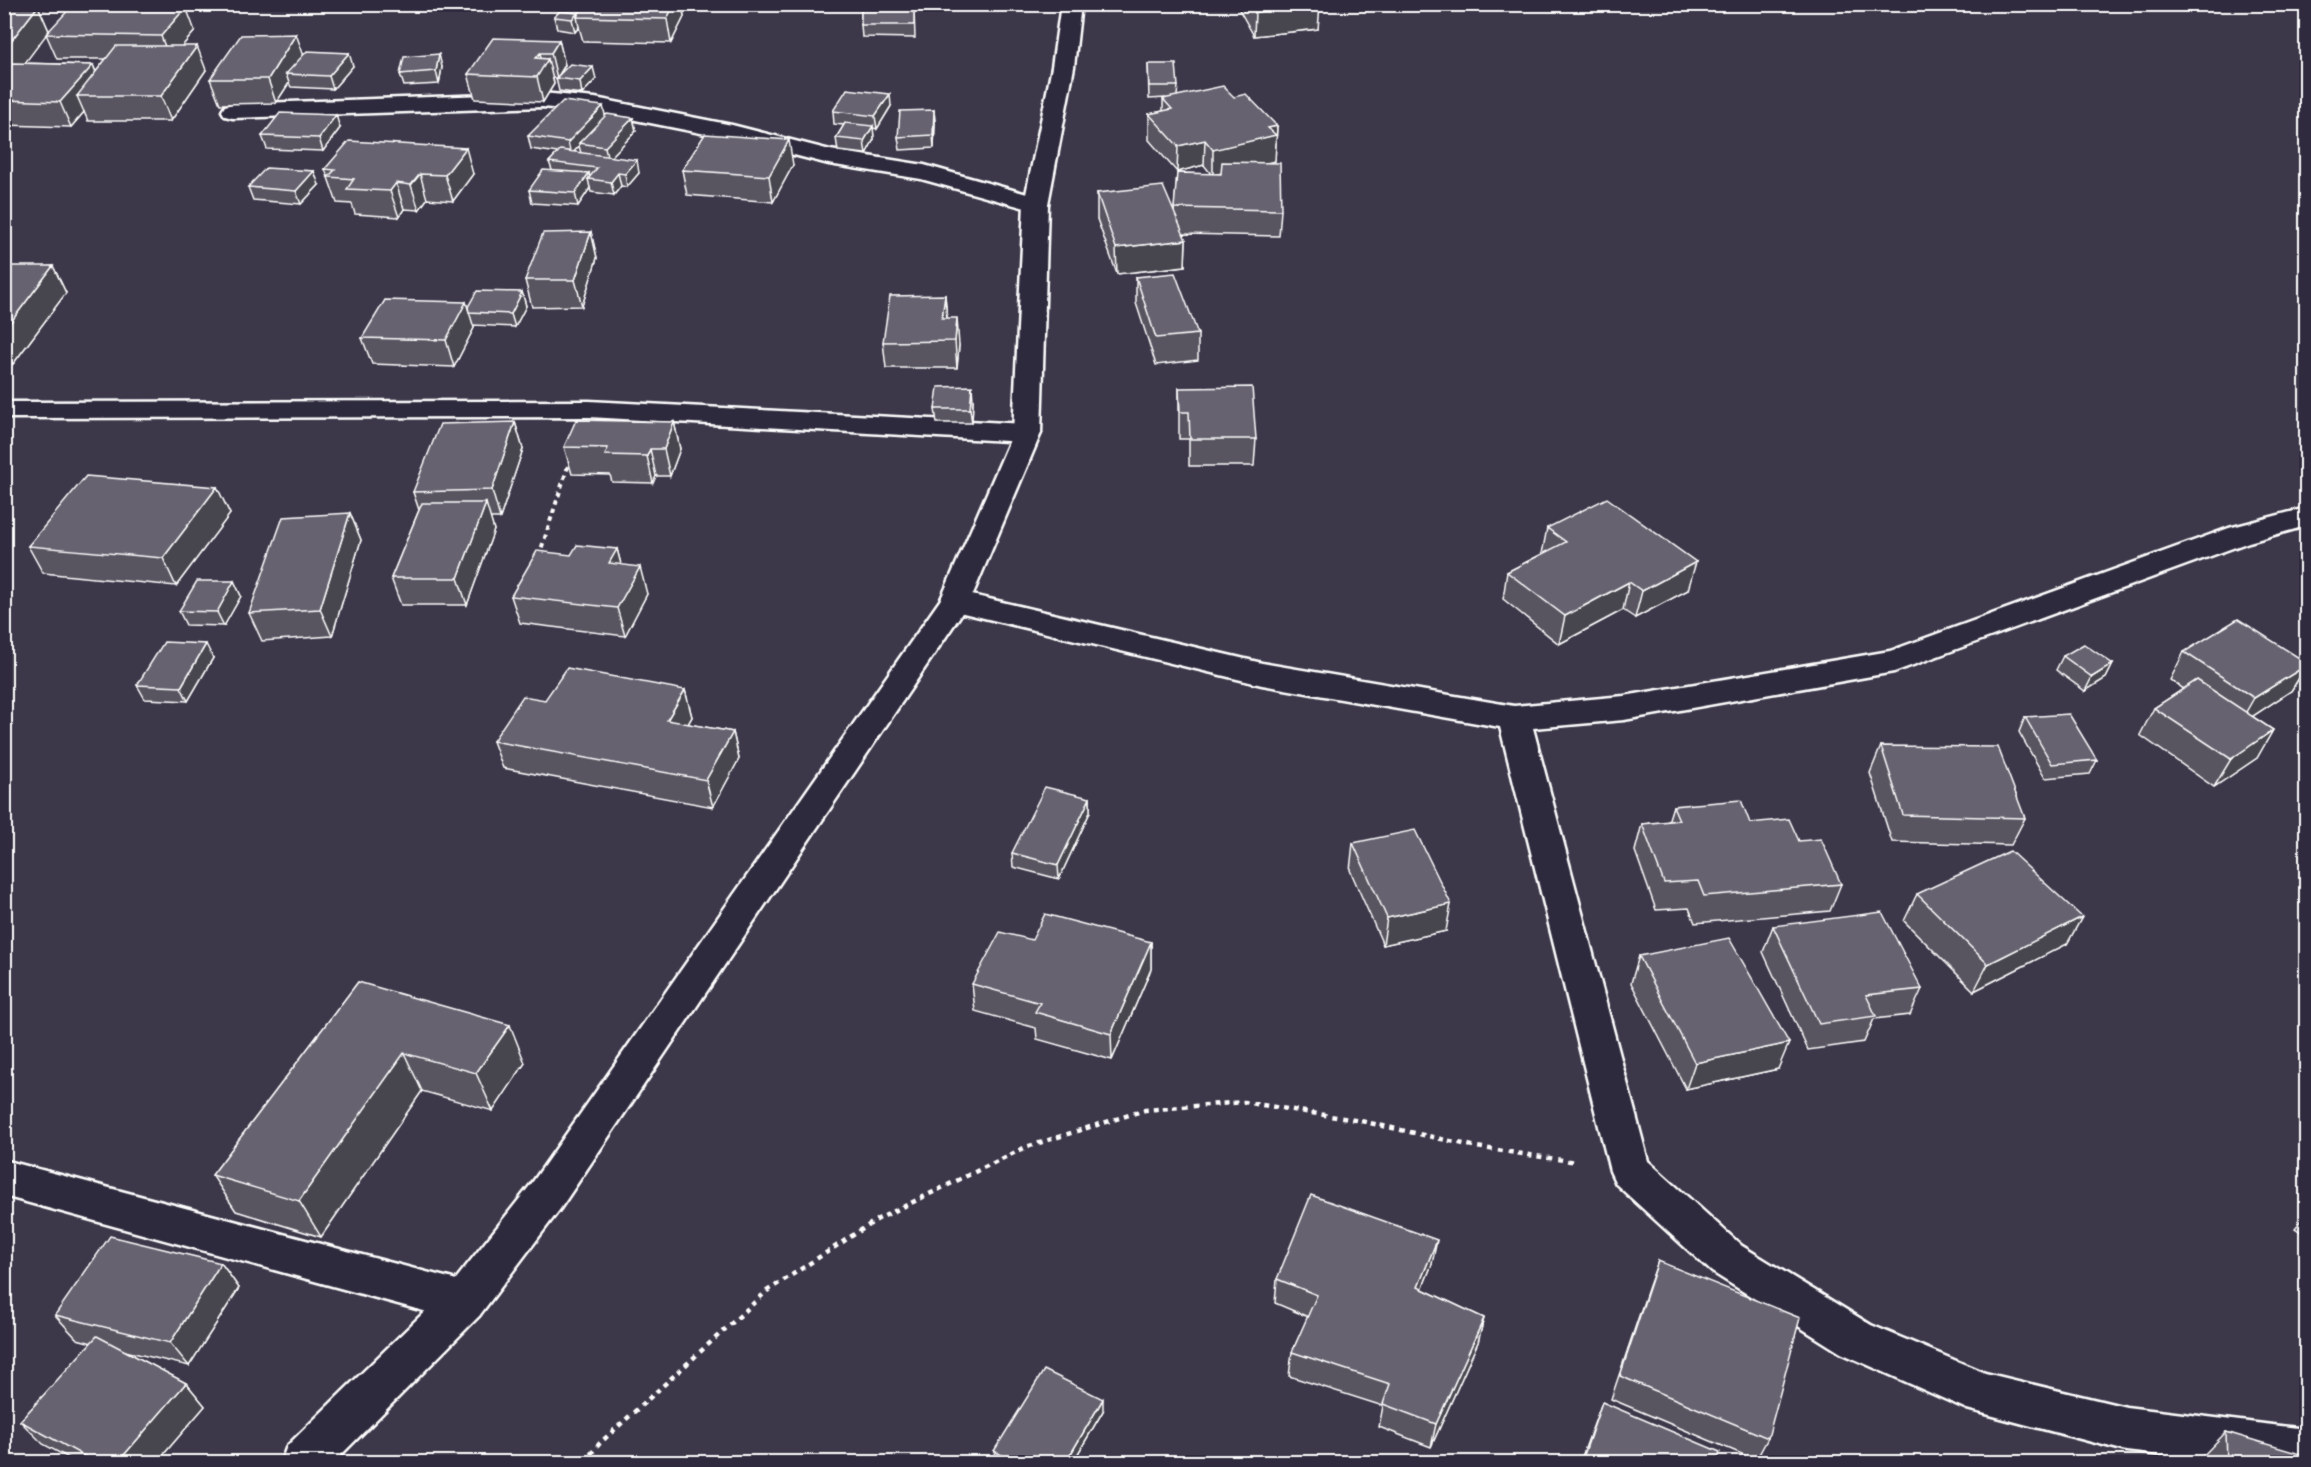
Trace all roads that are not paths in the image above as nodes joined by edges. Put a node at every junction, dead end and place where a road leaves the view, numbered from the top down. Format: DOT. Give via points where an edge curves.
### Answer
graph roads {
  1 [pos="1071,4"];
  2 [pos="233,111"];
  3 [pos="1036,204"];
  4 [pos="4,410"];
  5 [pos="1027,433"];
  6 [pos="2307,517"];
  7 [pos="955,601"];
  8 [pos="1514,718"];
  9 [pos="4,1178"];
  10 [pos="464,1302"];
  11 [pos="2307,1451"];
  12 [pos="303,1462"];
  1 -- 3 [label="street"];
  2 -- 3 [label="street" via="542,100 595,105 732,132 829,157 924,172"];
  3 -- 5 [label="street"];
  4 -- 5 [label="street" via="589,409"];
  5 -- 7 [label="street"];
  6 -- 8 [label="street" via="2239,535 1894,661 1624,708"];
  7 -- 8 [label="street" via="1262,674"];
  7 -- 10 [label="street" via="546,1196"];
  8 -- 11 [label="street" via="1630,1171 1726,1259 1856,1339 1983,1394 2126,1428"];
  9 -- 10 [label="street"];
  10 -- 12 [label="street"];
}
